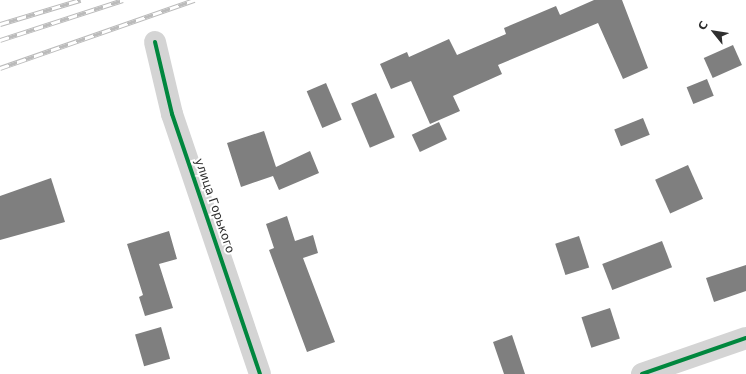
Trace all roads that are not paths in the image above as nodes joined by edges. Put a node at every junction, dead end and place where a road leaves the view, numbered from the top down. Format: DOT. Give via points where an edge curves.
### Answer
graph roads {
  1 [pos="155,42"];
  2 [pos="746,338"];
  3 [pos="260,374"];
  4 [pos="642,374"];
  1 -- 3 [label="street, улица Горького" via="172,114"];
  2 -- 4 [label="street"];
}
